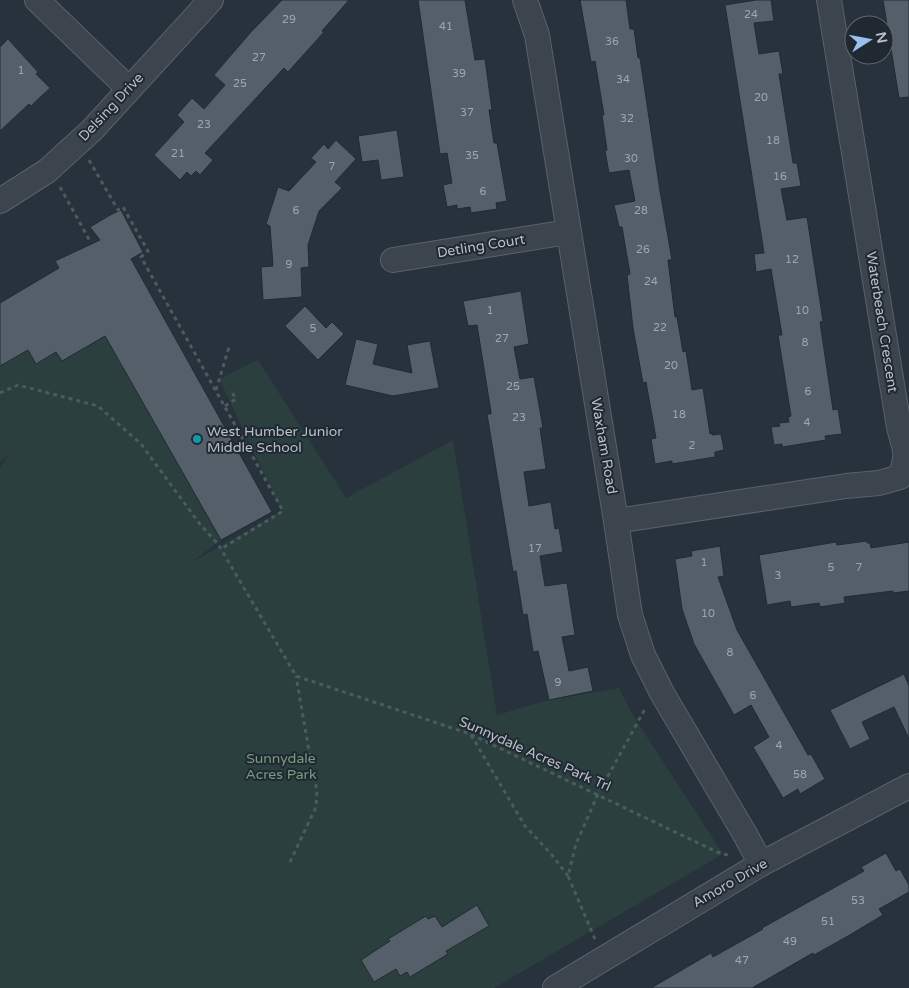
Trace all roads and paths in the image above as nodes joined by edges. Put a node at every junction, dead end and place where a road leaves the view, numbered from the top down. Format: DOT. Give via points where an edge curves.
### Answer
graph roads {
  1 [pos="37,0"];
  2 [pos="211,0"];
  3 [pos="525,0"];
  4 [pos="829,0"];
  5 [pos="129,89"];
  6 [pos="78,143"];
  7 [pos="50,168"];
  8 [pos="0,201"];
  9 [pos="568,232"];
  10 [pos="91,244"];
  11 [pos="394,260"];
  12 [pos="230,344"];
  13 [pos="216,390"];
  14 [pos="232,392"];
  15 [pos="0,393"];
  16 [pos="225,406"];
  17 [pos="616,521"];
  18 [pos="221,549"];
  19 [pos="296,676"];
  20 [pos="662,693"];
  21 [pos="470,734"];
  22 [pos="909,786"];
  23 [pos="598,794"];
  24 [pos="290,862"];
  25 [pos="761,864"];
  26 [pos="568,876"];
  27 [pos="604,958"];
  28 [pos="555,988"];
  1 -- 5 [label="street"];
  2 -- 5 [label="street, Delsing Drive"];
  3 -- 9 [label="street, Waxham Road" via="537,35"];
  4 -- 17 [label="street, Waterbeach Crescent" via="899,427 908,452 906,466 900,477 879,483"];
  5 -- 6 [label="street, Delsing Drive"];
  6 -- 7 [label="street, Delsing Drive"];
  6 -- 13 [label="path" via="118,210 123,207 148,251 141,257"];
  7 -- 8 [label="street, Delsing Drive"];
  7 -- 10 [label="path"];
  9 -- 11 [label="street, Detling Court"];
  9 -- 17 [label="street, Waxham Road"];
  12 -- 13 [label="path"];
  13 -- 16 [label="path"];
  14 -- 16 [label="path" via="236,399"];
  15 -- 18 [label="path" via="18,386 98,406 141,444"];
  16 -- 18 [label="path" via="283,511"];
  17 -- 20 [label="street, Waxham Road" via="630,615 643,655"];
  18 -- 19 [label="path"];
  19 -- 21 [label="path, Sunnydale Acres Park Trl"];
  19 -- 24 [label="path" via="317,790 316,808"];
  20 -- 23 [label="path" via="645,708"];
  20 -- 25 [label="street, Waxham Road"];
  21 -- 23 [label="path, Sunnydale Acres Park Trl"];
  21 -- 26 [label="path" via="525,826"];
  22 -- 25 [label="street, Amoro Drive"];
  23 -- 25 [label="path, Sunnydale Acres Park Trl" via="717,852"];
  23 -- 26 [label="path" via="576,844"];
  25 -- 27 [label="street, Amoro Drive"];
  26 -- 27 [label="path"];
  27 -- 28 [label="street, Amoro Drive"];
}
